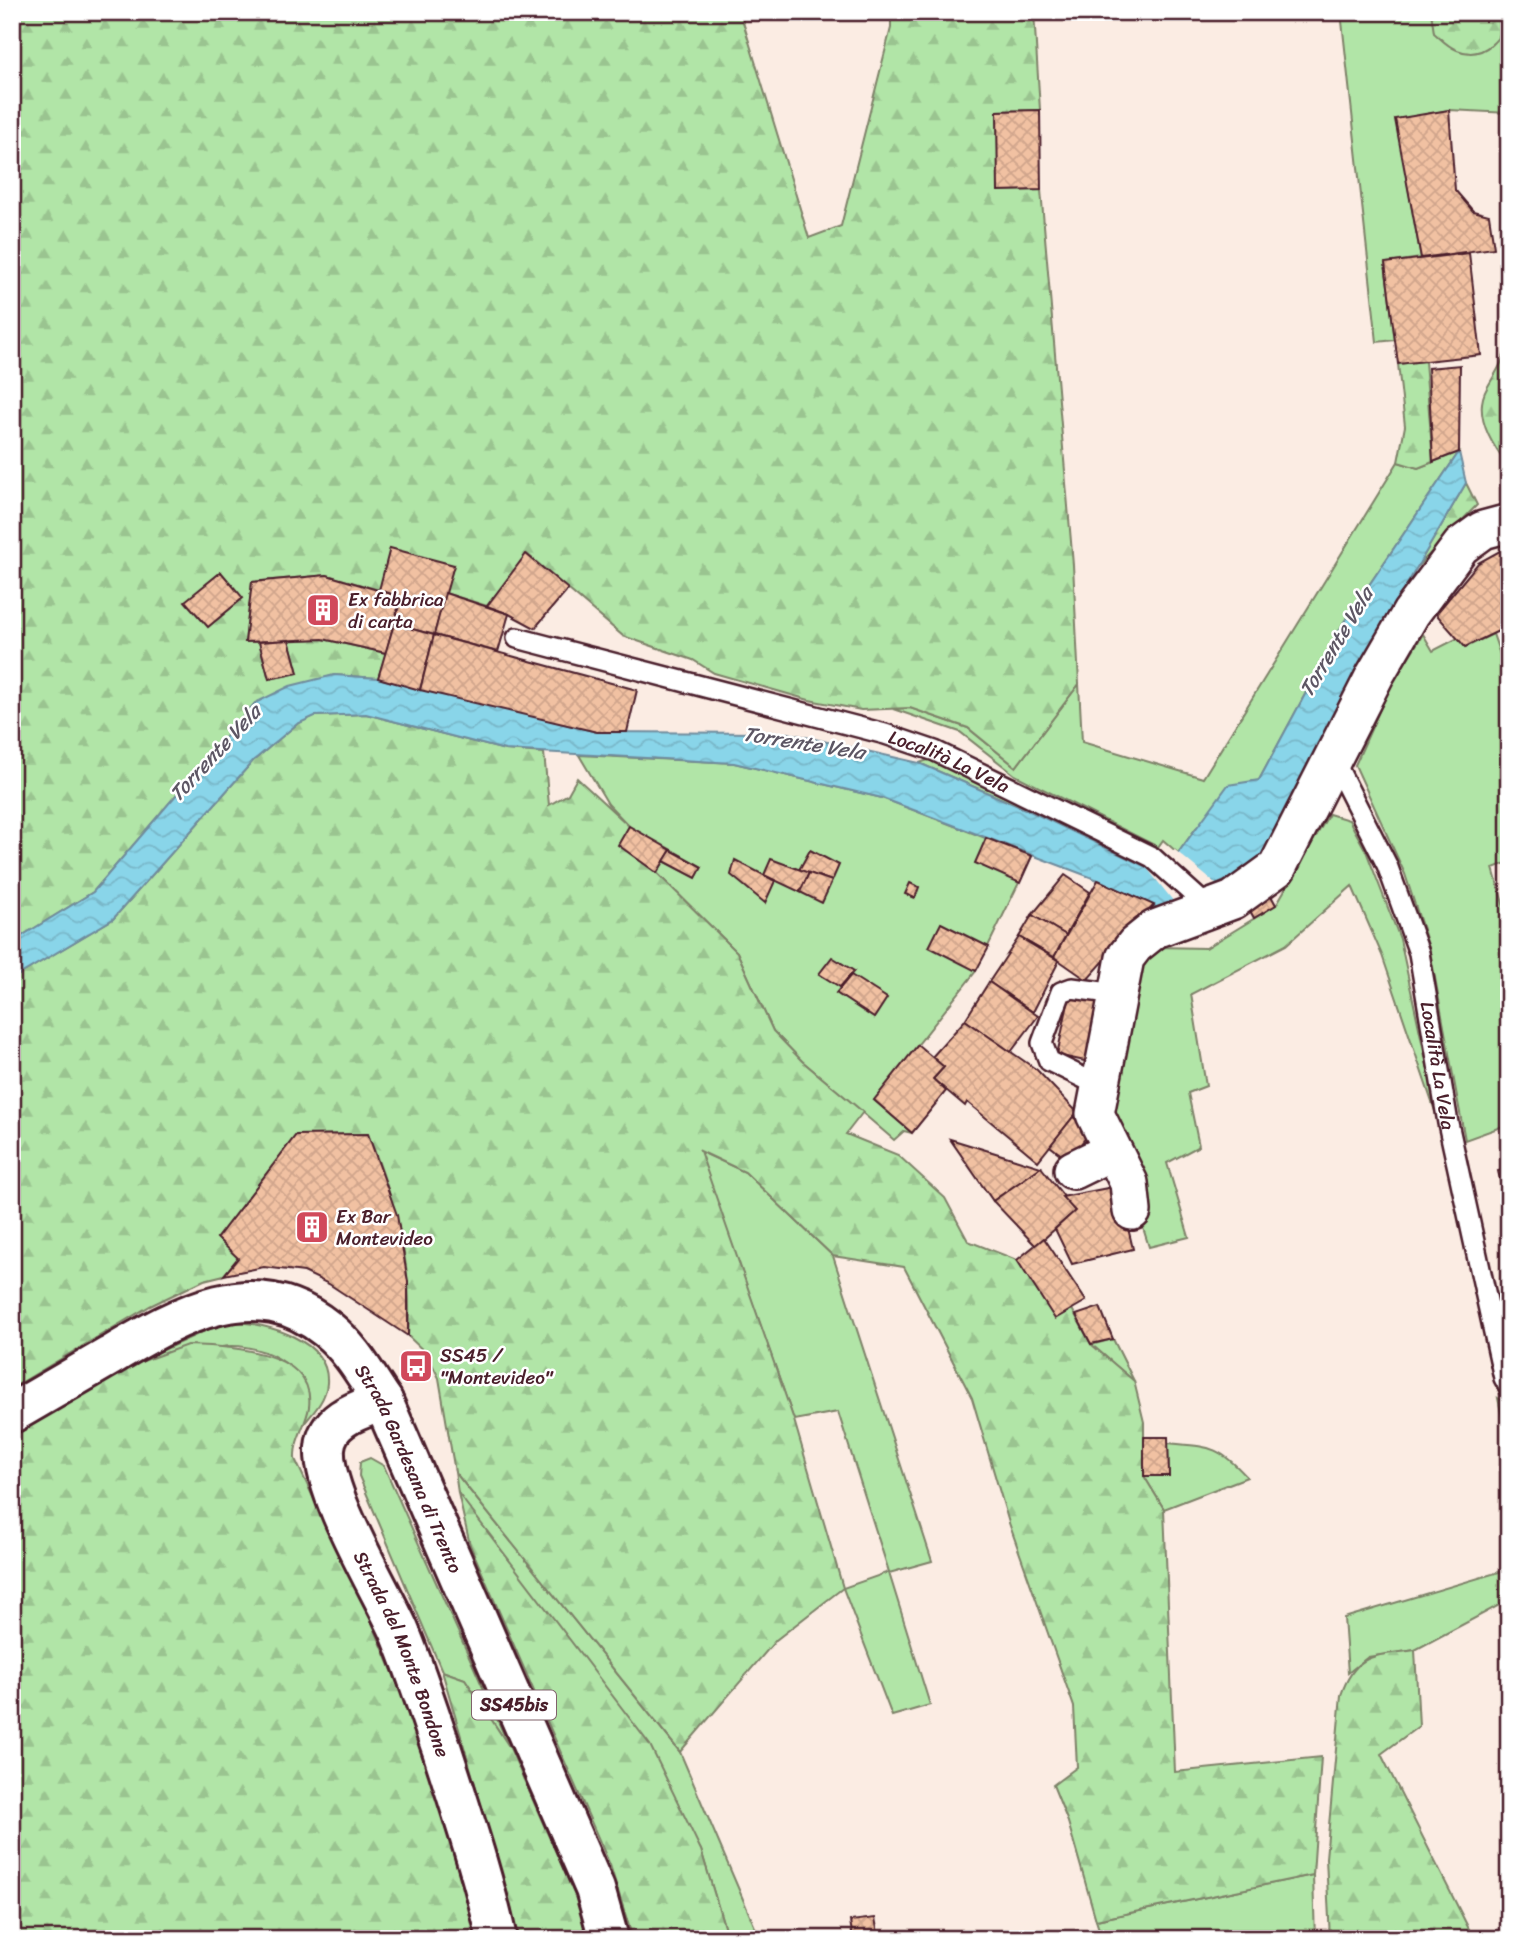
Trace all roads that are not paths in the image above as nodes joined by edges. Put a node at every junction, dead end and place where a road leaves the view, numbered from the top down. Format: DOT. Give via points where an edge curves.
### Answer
graph roads {
  1 [pos="1509,523"];
  2 [pos="517,638"];
  3 [pos="1332,757"];
  4 [pos="1203,902"];
  5 [pos="1117,994"];
  6 [pos="1098,1085"];
  7 [pos="1112,1151"];
  8 [pos="1073,1170"];
  9 [pos="1132,1212"];
  10 [pos="1509,1387"];
  11 [pos="383,1401"];
  12 [pos="12,1413"];
  13 [pos="498,1939"];
  14 [pos="610,1939"];
  1 -- 3 [label="street" via="1483,530 1461,546 1411,613"];
  2 -- 4 [label="lane, Località La Vela" via="935,751 1152,857"];
  3 -- 4 [label="street" via="1277,868 1265,880"];
  3 -- 10 [label="lane, Località La Vela" via="1387,865 1419,953 1448,1123"];
  4 -- 5 [label="street" via="1135,945 1125,958"];
  5 -- 6 [label="street"];
  5 -- 6 [label="lane" via="1072,988 1061,992 1042,1043 1049,1061"];
  6 -- 7 [label="street" via="1095,1114"];
  7 -- 8 [label="street"];
  7 -- 9 [label="street" via="1129,1183"];
  11 -- 12 [label="main road, Strada Gardesana di Trento / SS45bis" via="351,1352 326,1329 279,1306 231,1301 160,1327"];
  11 -- 13 [label="main road, Strada del Monte Bondone" via="337,1422 325,1447 328,1473 404,1643 476,1853"];
  11 -- 14 [label="main road, Strada Gardesana di Trento / SS45bis" via="595,1889"];
}
